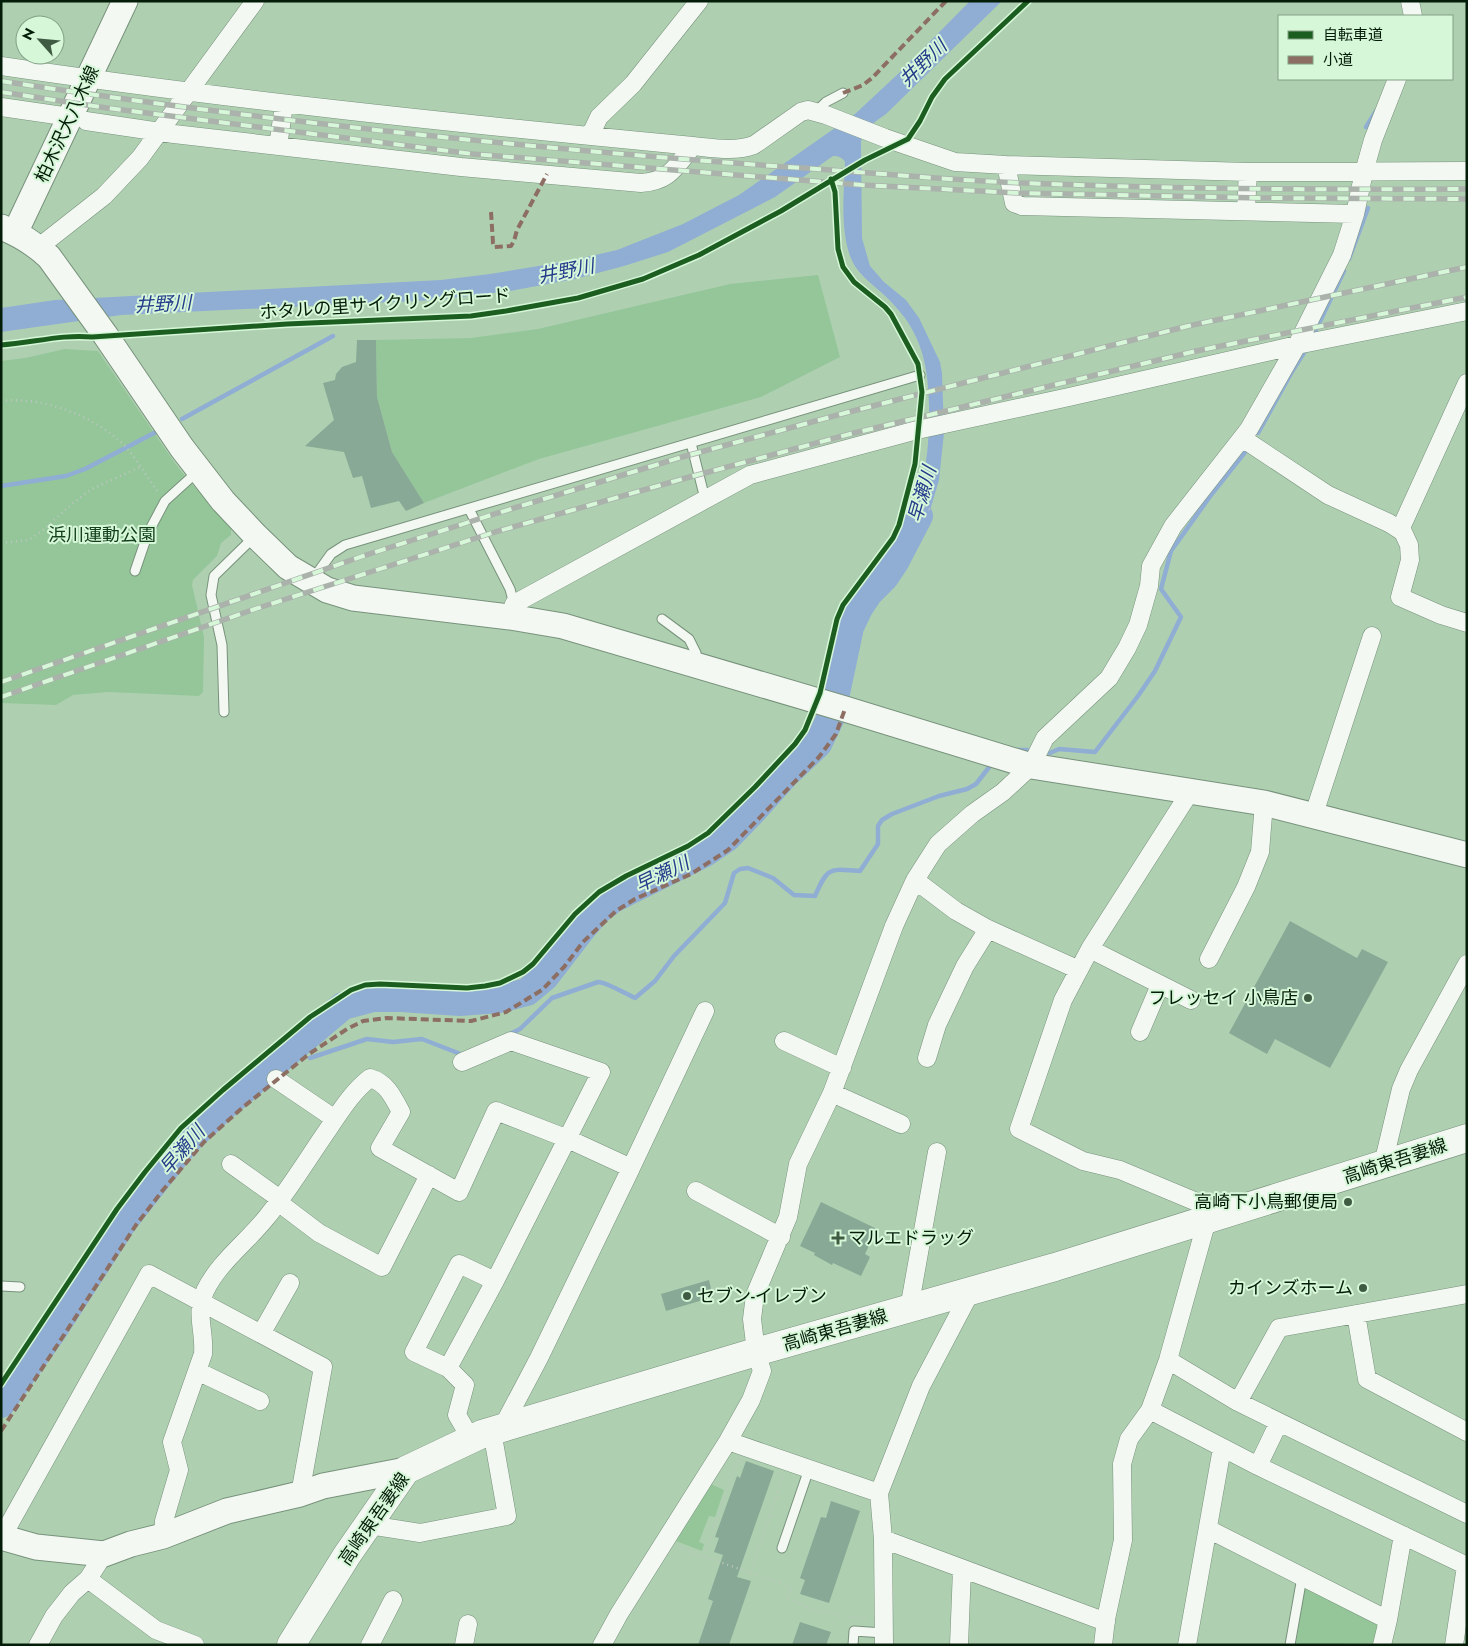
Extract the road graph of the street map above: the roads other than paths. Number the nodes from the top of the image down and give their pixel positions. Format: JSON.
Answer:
{"nodes":[{"id":1,"x":125,"y":1,"type":"edge"},
{"id":2,"x":254,"y":1,"type":"edge"},
{"id":3,"x":699,"y":1,"type":"edge"},
{"id":4,"x":1410,"y":1,"type":"edge"},
{"id":5,"x":1413,"y":15,"type":"edge"},
{"id":6,"x":1,"y":66,"type":"edge"},
{"id":7,"x":88,"y":79,"type":"junction"},
{"id":8,"x":1397,"y":80,"type":"edge"},
{"id":9,"x":190,"y":91,"type":"junction"},
{"id":10,"x":843,"y":93,"type":"dead end"},
{"id":11,"x":284,"y":105,"type":"junction"},
{"id":12,"x":1,"y":107,"type":"edge"},
{"id":13,"x":821,"y":113,"type":"junction"},
{"id":14,"x":78,"y":119,"type":"junction"},
{"id":15,"x":160,"y":132,"type":"junction"},
{"id":16,"x":590,"y":136,"type":"junction"},
{"id":17,"x":278,"y":146,"type":"junction"},
{"id":18,"x":693,"y":146,"type":"junction"},
{"id":19,"x":1006,"y":165,"type":"junction"},
{"id":20,"x":1467,"y":171,"type":"edge"},
{"id":21,"x":1248,"y":172,"type":"junction"},
{"id":22,"x":1364,"y":172,"type":"junction"},
{"id":23,"x":1246,"y":210,"type":"junction"},
{"id":24,"x":1355,"y":214,"type":"junction"},
{"id":25,"x":8,"y":230,"type":"edge"},
{"id":26,"x":39,"y":247,"type":"junction"},
{"id":27,"x":1467,"y":312,"type":"edge"},
{"id":28,"x":1297,"y":345,"type":"junction"},
{"id":29,"x":920,"y":375,"type":"dead end"},
{"id":30,"x":1467,"y":382,"type":"edge"},
{"id":31,"x":1242,"y":438,"type":"junction"},
{"id":32,"x":691,"y":443,"type":"junction"},
{"id":33,"x":199,"y":471,"type":"junction"},
{"id":34,"x":705,"y":500,"type":"junction"},
{"id":35,"x":469,"y":509,"type":"junction"},
{"id":36,"x":1400,"y":530,"type":"junction"},
{"id":37,"x":256,"y":536,"type":"junction"},
{"id":38,"x":135,"y":571,"type":"dead end"},
{"id":39,"x":311,"y":582,"type":"junction"},
{"id":40,"x":512,"y":611,"type":"junction"},
{"id":41,"x":662,"y":619,"type":"dead end"},
{"id":42,"x":1467,"y":623,"type":"edge"},
{"id":43,"x":1372,"y":636,"type":"dead end"},
{"id":44,"x":693,"y":665,"type":"junction"},
{"id":45,"x":224,"y":712,"type":"dead end"},
{"id":46,"x":1031,"y":766,"type":"junction"},
{"id":47,"x":1190,"y":792,"type":"junction"},
{"id":48,"x":1264,"y":803,"type":"junction"},
{"id":49,"x":1313,"y":817,"type":"junction"},
{"id":50,"x":1467,"y":856,"type":"edge"},
{"id":51,"x":915,"y":880,"type":"junction"},
{"id":52,"x":988,"y":929,"type":"junction"},
{"id":53,"x":1090,"y":949,"type":"junction"},
{"id":54,"x":1209,"y":959,"type":"dead end"},
{"id":55,"x":1467,"y":964,"type":"edge"},
{"id":56,"x":1079,"y":970,"type":"junction"},
{"id":57,"x":1160,"y":985,"type":"junction"},
{"id":58,"x":1191,"y":1000,"type":"dead end"},
{"id":59,"x":705,"y":1011,"type":"dead end"},
{"id":60,"x":1140,"y":1032,"type":"dead end"},
{"id":61,"x":784,"y":1041,"type":"dead end"},
{"id":62,"x":927,"y":1058,"type":"dead end"},
{"id":63,"x":462,"y":1062,"type":"dead end"},
{"id":64,"x":842,"y":1068,"type":"junction"},
{"id":65,"x":276,"y":1079,"type":"dead end"},
{"id":66,"x":832,"y":1094,"type":"junction"},
{"id":67,"x":336,"y":1119,"type":"junction"},
{"id":68,"x":901,"y":1124,"type":"dead end"},
{"id":69,"x":568,"y":1139,"type":"junction"},
{"id":70,"x":1465,"y":1143,"type":"edge"},
{"id":71,"x":937,"y":1152,"type":"dead end"},
{"id":72,"x":231,"y":1164,"type":"dead end"},
{"id":73,"x":1383,"y":1164,"type":"junction"},
{"id":74,"x":631,"y":1168,"type":"junction"},
{"id":75,"x":429,"y":1175,"type":"junction"},
{"id":76,"x":696,"y":1191,"type":"dead end"},
{"id":77,"x":279,"y":1201,"type":"junction"},
{"id":78,"x":1207,"y":1220,"type":"junction"},
{"id":79,"x":781,"y":1237,"type":"junction"},
{"id":80,"x":495,"y":1281,"type":"junction"},
{"id":81,"x":290,"y":1283,"type":"dead end"},
{"id":82,"x":1,"y":1286,"type":"edge"},
{"id":83,"x":20,"y":1287,"type":"dead end"},
{"id":84,"x":971,"y":1292,"type":"junction"},
{"id":85,"x":1467,"y":1294,"type":"edge"},
{"id":86,"x":202,"y":1302,"type":"junction"},
{"id":87,"x":909,"y":1309,"type":"junction"},
{"id":88,"x":1356,"y":1314,"type":"junction"},
{"id":89,"x":261,"y":1334,"type":"junction"},
{"id":90,"x":756,"y":1352,"type":"junction"},
{"id":91,"x":1168,"y":1360,"type":"junction"},
{"id":92,"x":448,"y":1368,"type":"junction"},
{"id":93,"x":197,"y":1370,"type":"junction"},
{"id":94,"x":260,"y":1400,"type":"dead end"},
{"id":95,"x":1238,"y":1402,"type":"junction"},
{"id":96,"x":1150,"y":1410,"type":"junction"},
{"id":97,"x":1279,"y":1422,"type":"junction"},
{"id":98,"x":1467,"y":1432,"type":"edge"},
{"id":99,"x":488,"y":1433,"type":"junction"},
{"id":100,"x":728,"y":1442,"type":"junction"},
{"id":101,"x":1222,"y":1448,"type":"junction"},
{"id":102,"x":1258,"y":1466,"type":"junction"},
{"id":103,"x":809,"y":1469,"type":"junction"},
{"id":104,"x":406,"y":1470,"type":"junction"},
{"id":105,"x":880,"y":1493,"type":"junction"},
{"id":106,"x":300,"y":1494,"type":"junction"},
{"id":107,"x":1467,"y":1514,"type":"edge"},
{"id":108,"x":369,"y":1525,"type":"junction"},
{"id":109,"x":1208,"y":1529,"type":"junction"},
{"id":110,"x":1403,"y":1535,"type":"junction"},
{"id":111,"x":163,"y":1536,"type":"junction"},
{"id":112,"x":1,"y":1537,"type":"edge"},
{"id":113,"x":883,"y":1539,"type":"junction"},
{"id":114,"x":782,"y":1548,"type":"dead end"},
{"id":115,"x":104,"y":1554,"type":"junction"},
{"id":116,"x":1466,"y":1566,"type":"edge"},
{"id":117,"x":962,"y":1569,"type":"junction"},
{"id":118,"x":1302,"y":1577,"type":"junction"},
{"id":119,"x":88,"y":1578,"type":"junction"},
{"id":120,"x":393,"y":1600,"type":"dead end"},
{"id":121,"x":1388,"y":1620,"type":"junction"},
{"id":122,"x":1106,"y":1622,"type":"junction"},
{"id":123,"x":468,"y":1624,"type":"dead end"},
{"id":124,"x":884,"y":1632,"type":"edge"},
{"id":125,"x":44,"y":1643,"type":"edge"},
{"id":126,"x":959,"y":1643,"type":"edge"},
{"id":127,"x":194,"y":1645,"type":"edge"},
{"id":128,"x":291,"y":1645,"type":"edge"},
{"id":129,"x":370,"y":1645,"type":"edge"},
{"id":130,"x":464,"y":1645,"type":"edge"},
{"id":131,"x":602,"y":1645,"type":"edge"},
{"id":132,"x":853,"y":1645,"type":"edge"},
{"id":133,"x":1103,"y":1645,"type":"edge"},
{"id":134,"x":1187,"y":1645,"type":"edge"},
{"id":135,"x":1290,"y":1645,"type":"edge"},
{"id":136,"x":1382,"y":1645,"type":"edge"},
{"id":137,"x":1454,"y":1645,"type":"edge"}],
"edges":[{"from":1,"to":7,"type":"street","name":"柏木沢大八木線"},
{"from":2,"to":9,"type":"street"},
{"from":3,"to":16,"type":"street"},
{"from":4,"to":5,"type":"street"},
{"from":6,"to":7,"type":"street"},
{"from":7,"to":9,"type":"street"},
{"from":7,"to":14,"type":"street","name":"柏木沢大八木線"},
{"from":8,"to":22,"type":"street"},
{"from":9,"to":11,"type":"street"},
{"from":9,"to":15,"type":"street"},
{"from":10,"to":13,"type":"lane"},
{"from":11,"to":16,"type":"street"},
{"from":11,"to":17,"type":"street"},
{"from":12,"to":14,"type":"street"},
{"from":13,"to":18,"type":"street"},
{"from":13,"to":19,"type":"street"},
{"from":14,"to":15,"type":"street"},
{"from":14,"to":25,"type":"street","name":"柏木沢大八木線"},
{"from":15,"to":17,"type":"street"},
{"from":15,"to":26,"type":"street"},
{"from":16,"to":18,"type":"street"},
{"from":17,"to":18,"type":"street"},
{"from":19,"to":21,"type":"street"},
{"from":19,"to":23,"type":"street"},
{"from":20,"to":22,"type":"street"},
{"from":21,"to":22,"type":"street"},
{"from":21,"to":23,"type":"street"},
{"from":22,"to":24,"type":"street"},
{"from":23,"to":24,"type":"street"},
{"from":24,"to":28,"type":"street"},
{"from":25,"to":26,"type":"street"},
{"from":26,"to":33,"type":"street"},
{"from":27,"to":28,"type":"street"},
{"from":28,"to":31,"type":"street"},
{"from":28,"to":34,"type":"street"},
{"from":29,"to":32,"type":"lane"},
{"from":30,"to":36,"type":"street"},
{"from":31,"to":36,"type":"street"},
{"from":31,"to":46,"type":"street"},
{"from":32,"to":34,"type":"lane"},
{"from":32,"to":35,"type":"lane"},
{"from":33,"to":37,"type":"street"},
{"from":33,"to":38,"type":"lane"},
{"from":34,"to":40,"type":"street"},
{"from":35,"to":39,"type":"lane"},
{"from":35,"to":40,"type":"lane"},
{"from":36,"to":42,"type":"street"},
{"from":37,"to":39,"type":"street"},
{"from":37,"to":45,"type":"lane"},
{"from":39,"to":40,"type":"street"},
{"from":40,"to":44,"type":"street"},
{"from":41,"to":44,"type":"lane"},
{"from":43,"to":49,"type":"street"},
{"from":44,"to":46,"type":"street"},
{"from":46,"to":47,"type":"street"},
{"from":46,"to":51,"type":"street"},
{"from":47,"to":48,"type":"street"},
{"from":47,"to":53,"type":"street"},
{"from":48,"to":49,"type":"street"},
{"from":48,"to":54,"type":"street"},
{"from":49,"to":50,"type":"street"},
{"from":51,"to":52,"type":"street"},
{"from":51,"to":64,"type":"street"},
{"from":52,"to":56,"type":"street"},
{"from":52,"to":62,"type":"street"},
{"from":53,"to":56,"type":"street"},
{"from":53,"to":57,"type":"street"},
{"from":55,"to":73,"type":"street"},
{"from":56,"to":78,"type":"street"},
{"from":57,"to":58,"type":"street"},
{"from":57,"to":60,"type":"street"},
{"from":59,"to":74,"type":"street"},
{"from":61,"to":64,"type":"street"},
{"from":63,"to":69,"type":"street"},
{"from":64,"to":66,"type":"street"},
{"from":65,"to":67,"type":"street"},
{"from":66,"to":68,"type":"street"},
{"from":66,"to":79,"type":"street"},
{"from":67,"to":75,"type":"street"},
{"from":67,"to":77,"type":"street"},
{"from":69,"to":74,"type":"street"},
{"from":69,"to":75,"type":"street"},
{"from":69,"to":80,"type":"street"},
{"from":70,"to":73,"type":"main road","name":"高崎東吾妻線"},
{"from":71,"to":87,"type":"street"},
{"from":72,"to":77,"type":"street"},
{"from":73,"to":78,"type":"main road","name":"高崎東吾妻線"},
{"from":74,"to":99,"type":"street"},
{"from":75,"to":77,"type":"street"},
{"from":76,"to":79,"type":"street"},
{"from":77,"to":86,"type":"street"},
{"from":78,"to":84,"type":"main road","name":"高崎東吾妻線"},
{"from":78,"to":91,"type":"street"},
{"from":79,"to":90,"type":"street"},
{"from":80,"to":92,"type":"street"},
{"from":80,"to":92,"type":"street"},
{"from":81,"to":89,"type":"street"},
{"from":82,"to":83,"type":"lane"},
{"from":84,"to":87,"type":"main road","name":"高崎東吾妻線"},
{"from":84,"to":105,"type":"street"},
{"from":85,"to":88,"type":"street"},
{"from":86,"to":89,"type":"street"},
{"from":86,"to":93,"type":"street"},
{"from":86,"to":112,"type":"street"},
{"from":87,"to":90,"type":"main road","name":"高崎東吾妻線"},
{"from":88,"to":95,"type":"street"},
{"from":88,"to":98,"type":"street"},
{"from":89,"to":106,"type":"street"},
{"from":90,"to":99,"type":"main road","name":"高崎東吾妻線"},
{"from":90,"to":100,"type":"street"},
{"from":91,"to":95,"type":"street"},
{"from":91,"to":96,"type":"street"},
{"from":92,"to":99,"type":"street"},
{"from":93,"to":94,"type":"street"},
{"from":93,"to":111,"type":"street"},
{"from":95,"to":97,"type":"street"},
{"from":96,"to":101,"type":"street"},
{"from":96,"to":122,"type":"street"},
{"from":97,"to":102,"type":"street"},
{"from":97,"to":107,"type":"street"},
{"from":99,"to":104,"type":"main road","name":"高崎東吾妻線"},
{"from":99,"to":108,"type":"street"},
{"from":100,"to":103,"type":"street"},
{"from":100,"to":131,"type":"street"},
{"from":101,"to":102,"type":"street"},
{"from":101,"to":109,"type":"street"},
{"from":102,"to":110,"type":"street"},
{"from":103,"to":105,"type":"street"},
{"from":103,"to":114,"type":"lane"},
{"from":104,"to":106,"type":"street"},
{"from":104,"to":108,"type":"main road","name":"高崎東吾妻線"},
{"from":105,"to":113,"type":"street"},
{"from":106,"to":111,"type":"street"},
{"from":108,"to":128,"type":"main road","name":"高崎東吾妻線"},
{"from":109,"to":118,"type":"street"},
{"from":109,"to":134,"type":"street"},
{"from":110,"to":116,"type":"street"},
{"from":110,"to":121,"type":"street"},
{"from":111,"to":115,"type":"street"},
{"from":112,"to":115,"type":"street"},
{"from":113,"to":117,"type":"street"},
{"from":113,"to":124,"type":"street"},
{"from":115,"to":119,"type":"street"},
{"from":116,"to":137,"type":"street"},
{"from":117,"to":122,"type":"street"},
{"from":117,"to":126,"type":"street"},
{"from":118,"to":121,"type":"street"},
{"from":118,"to":135,"type":"lane"},
{"from":119,"to":125,"type":"street"},
{"from":119,"to":127,"type":"street"},
{"from":120,"to":129,"type":"street"},
{"from":121,"to":136,"type":"street"},
{"from":122,"to":133,"type":"street"},
{"from":123,"to":130,"type":"street"},
{"from":124,"to":132,"type":"lane"}]}
